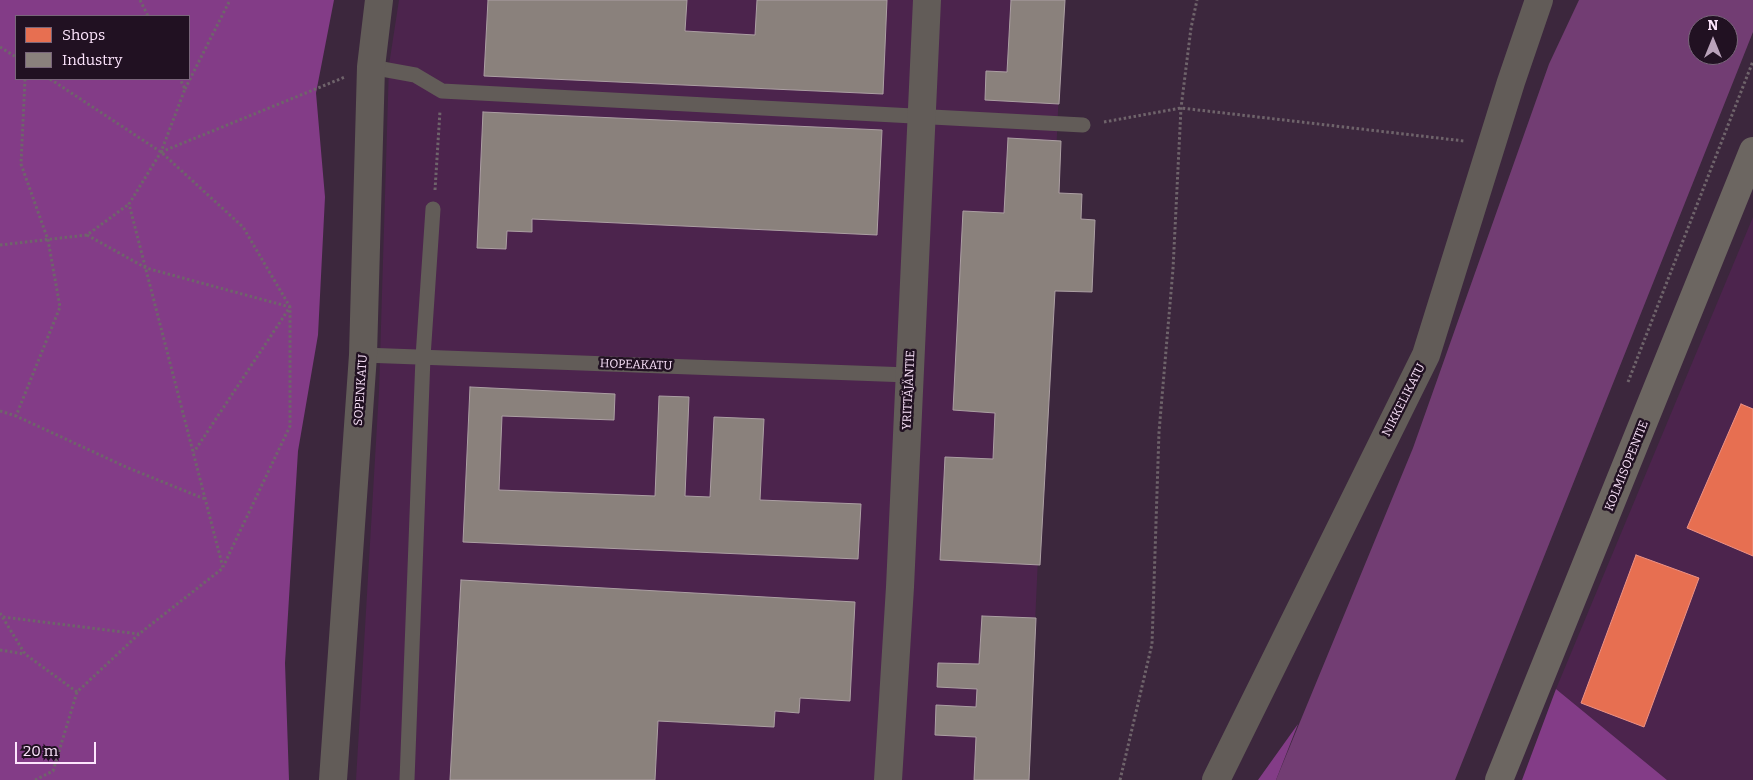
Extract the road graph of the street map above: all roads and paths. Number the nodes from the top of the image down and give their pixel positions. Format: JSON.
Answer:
{"nodes":[{"id":1,"x":140,"y":0,"type":"edge"},
{"id":2,"x":230,"y":0,"type":"edge"},
{"id":3,"x":379,"y":0,"type":"edge"},
{"id":4,"x":927,"y":0,"type":"edge"},
{"id":5,"x":1197,"y":0,"type":"edge"},
{"id":6,"x":1539,"y":0,"type":"edge"},
{"id":7,"x":148,"y":15,"type":"edge"},
{"id":8,"x":0,"y":46,"type":"edge"},
{"id":9,"x":15,"y":56,"type":"edge"},
{"id":10,"x":371,"y":67,"type":"junction"},
{"id":11,"x":190,"y":78,"type":"edge"},
{"id":12,"x":26,"y":80,"type":"edge"},
{"id":13,"x":52,"y":80,"type":"edge"},
{"id":14,"x":181,"y":80,"type":"edge"},
{"id":15,"x":189,"y":80,"type":"edge"},
{"id":16,"x":185,"y":88,"type":"junction"},
{"id":17,"x":442,"y":91,"type":"junction"},
{"id":18,"x":1181,"y":108,"type":"junction"},
{"id":19,"x":921,"y":116,"type":"junction"},
{"id":20,"x":1083,"y":125,"type":"joint"},
{"id":21,"x":1470,"y":142,"type":"dead end"},
{"id":22,"x":1753,"y":151,"type":"edge"},
{"id":23,"x":161,"y":152,"type":"junction"},
{"id":24,"x":129,"y":204,"type":"junction"},
{"id":25,"x":433,"y":209,"type":"joint"},
{"id":26,"x":87,"y":235,"type":"junction"},
{"id":27,"x":48,"y":240,"type":"junction"},
{"id":28,"x":0,"y":245,"type":"edge"},
{"id":29,"x":146,"y":268,"type":"junction"},
{"id":30,"x":290,"y":307,"type":"junction"},
{"id":31,"x":363,"y":354,"type":"junction"},
{"id":32,"x":423,"y":357,"type":"junction"},
{"id":33,"x":909,"y":375,"type":"junction"},
{"id":34,"x":0,"y":411,"type":"edge"},
{"id":35,"x":16,"y":416,"type":"junction"},
{"id":36,"x":193,"y":453,"type":"junction"},
{"id":37,"x":205,"y":499,"type":"junction"},
{"id":38,"x":223,"y":568,"type":"junction"},
{"id":39,"x":0,"y":612,"type":"edge"},
{"id":40,"x":3,"y":617,"type":"junction"},
{"id":41,"x":139,"y":634,"type":"junction"},
{"id":42,"x":0,"y":650,"type":"edge"},
{"id":43,"x":25,"y":654,"type":"junction"},
{"id":44,"x":77,"y":692,"type":"junction"},
{"id":45,"x":35,"y":780,"type":"edge"},
{"id":46,"x":333,"y":780,"type":"edge"},
{"id":47,"x":407,"y":780,"type":"edge"},
{"id":48,"x":888,"y":780,"type":"edge"},
{"id":49,"x":1120,"y":780,"type":"edge"},
{"id":50,"x":1216,"y":780,"type":"edge"},
{"id":51,"x":1500,"y":780,"type":"edge"}],
"edges":[{"from":1,"to":7,"type":"path"},
{"from":2,"to":11,"type":"path"},
{"from":3,"to":10,"type":"street","name":"SOPENKATU"},
{"from":4,"to":19,"type":"street","name":"YRITTÄJÄNTIE"},
{"from":5,"to":18,"type":"path"},
{"from":6,"to":50,"type":"street","name":"NIKKELIKATU"},
{"from":8,"to":9,"type":"path"},
{"from":10,"to":17,"type":"lane"},
{"from":10,"to":23,"type":"path"},
{"from":10,"to":31,"type":"street","name":"SOPENKATU"},
{"from":12,"to":27,"type":"path"},
{"from":13,"to":23,"type":"path"},
{"from":14,"to":16,"type":"path"},
{"from":15,"to":16,"type":"path"},
{"from":16,"to":23,"type":"path"},
{"from":17,"to":19,"type":"lane"},
{"from":17,"to":25,"type":"path"},
{"from":18,"to":20,"type":"path"},
{"from":18,"to":21,"type":"path"},
{"from":18,"to":49,"type":"path"},
{"from":19,"to":20,"type":"lane"},
{"from":19,"to":33,"type":"street","name":"YRITTÄJÄNTIE"},
{"from":22,"to":51,"type":"main road","name":"KOLMISOPENTIE"},
{"from":23,"to":24,"type":"path"},
{"from":23,"to":30,"type":"path"},
{"from":24,"to":26,"type":"path"},
{"from":24,"to":29,"type":"path"},
{"from":25,"to":32,"type":"lane"},
{"from":26,"to":27,"type":"path"},
{"from":26,"to":29,"type":"path"},
{"from":27,"to":28,"type":"path"},
{"from":27,"to":35,"type":"path"},
{"from":29,"to":30,"type":"path"},
{"from":29,"to":36,"type":"path"},
{"from":30,"to":36,"type":"path"},
{"from":30,"to":38,"type":"path"},
{"from":31,"to":32,"type":"lane","name":"HOPEAKATU"},
{"from":31,"to":46,"type":"street","name":"SOPENKATU"},
{"from":32,"to":33,"type":"lane","name":"HOPEAKATU"},
{"from":32,"to":47,"type":"lane"},
{"from":33,"to":48,"type":"street","name":"YRITTÄJÄNTIE"},
{"from":34,"to":35,"type":"path"},
{"from":35,"to":37,"type":"path"},
{"from":36,"to":37,"type":"path"},
{"from":37,"to":38,"type":"path"},
{"from":38,"to":41,"type":"path"},
{"from":39,"to":40,"type":"path"},
{"from":40,"to":41,"type":"path"},
{"from":40,"to":43,"type":"path"},
{"from":41,"to":44,"type":"path"},
{"from":42,"to":43,"type":"path"},
{"from":43,"to":44,"type":"path"},
{"from":44,"to":45,"type":"path"}]}
